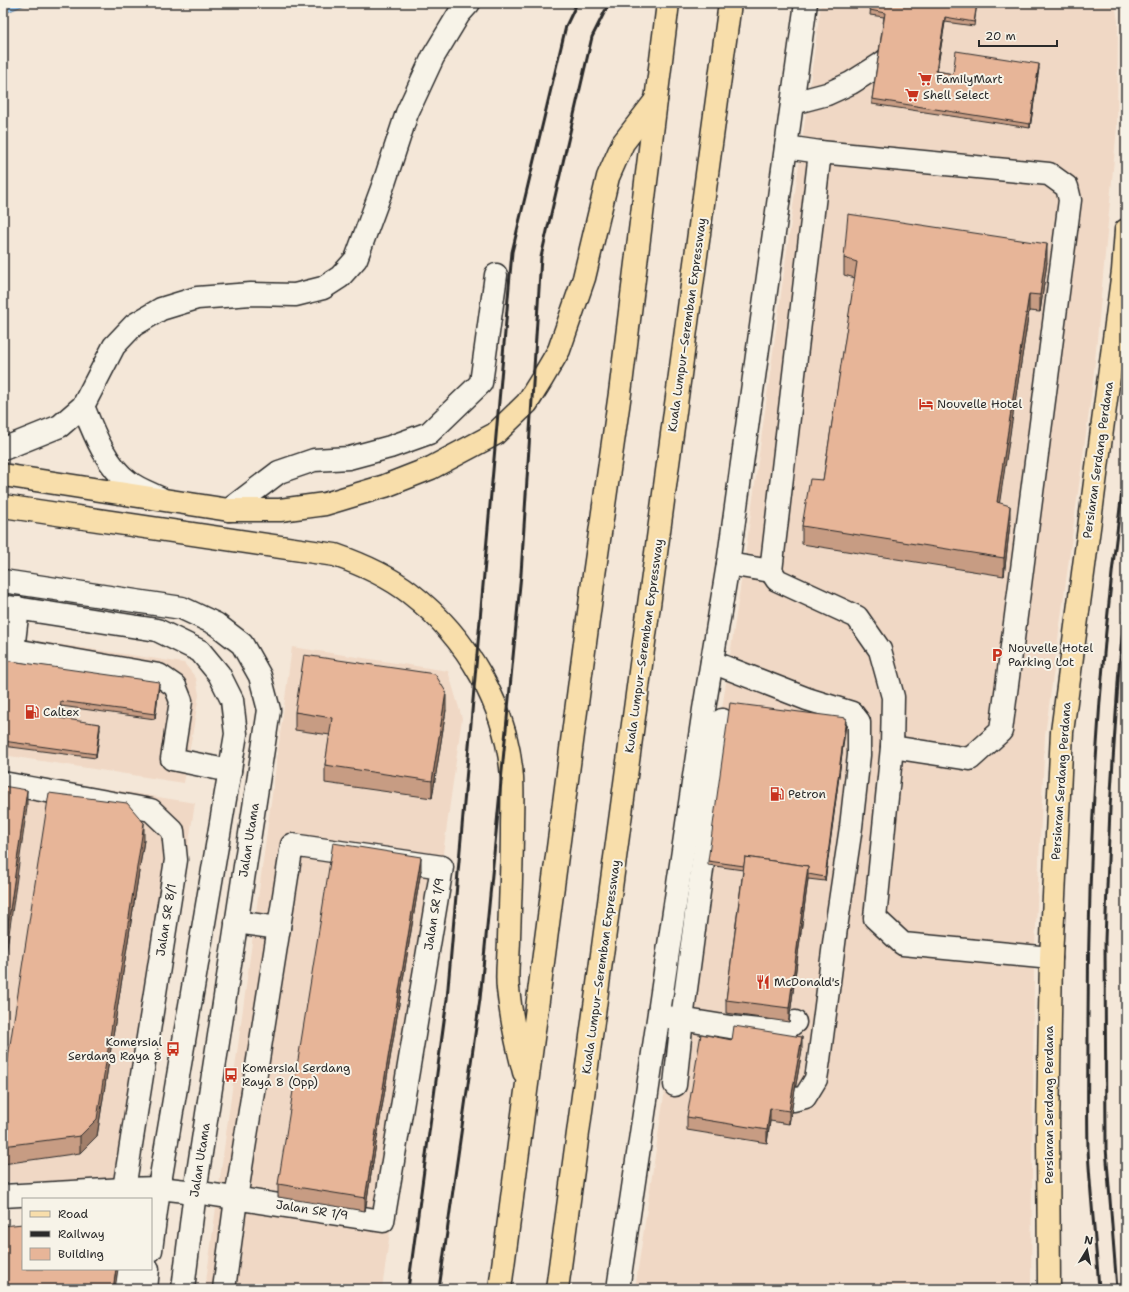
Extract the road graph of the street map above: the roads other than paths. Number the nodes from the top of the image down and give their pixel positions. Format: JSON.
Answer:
{"nodes":[{"id":1,"x":469,"y":3,"type":"edge"},
{"id":2,"x":668,"y":3,"type":"edge"},
{"id":3,"x":730,"y":3,"type":"edge"},
{"id":4,"x":806,"y":3,"type":"edge"},
{"id":5,"x":935,"y":3,"type":"edge"},
{"id":6,"x":656,"y":100,"type":"junction"},
{"id":7,"x":793,"y":103,"type":"junction"},
{"id":8,"x":786,"y":147,"type":"junction"},
{"id":9,"x":820,"y":152,"type":"junction"},
{"id":10,"x":1126,"y":230,"type":"edge"},
{"id":11,"x":496,"y":275,"type":"dead end"},
{"id":12,"x":83,"y":406,"type":"junction"},
{"id":13,"x":3,"y":449,"type":"edge"},
{"id":14,"x":3,"y":475,"type":"edge"},
{"id":15,"x":164,"y":500,"type":"junction"},
{"id":16,"x":3,"y":506,"type":"edge"},
{"id":17,"x":229,"y":510,"type":"junction"},
{"id":18,"x":728,"y":564,"type":"junction"},
{"id":19,"x":771,"y":571,"type":"junction"},
{"id":20,"x":3,"y":581,"type":"edge"},
{"id":21,"x":11,"y":607,"type":"edge"},
{"id":22,"x":8,"y":649,"type":"edge"},
{"id":23,"x":712,"y":662,"type":"junction"},
{"id":24,"x":722,"y":720,"type":"dead end"},
{"id":25,"x":892,"y":747,"type":"junction"},
{"id":26,"x":230,"y":771,"type":"junction"},
{"id":27,"x":3,"y":783,"type":"edge"},
{"id":28,"x":236,"y":922,"type":"junction"},
{"id":29,"x":279,"y":928,"type":"junction"},
{"id":30,"x":1051,"y":958,"type":"junction"},
{"id":31,"x":659,"y":1015,"type":"junction"},
{"id":32,"x":682,"y":1019,"type":"junction"},
{"id":33,"x":795,"y":1022,"type":"dead end"},
{"id":34,"x":649,"y":1082,"type":"junction"},
{"id":35,"x":527,"y":1085,"type":"junction"},
{"id":36,"x":793,"y":1100,"type":"edge"},
{"id":37,"x":141,"y":1191,"type":"edge"},
{"id":38,"x":195,"y":1192,"type":"junction"},
{"id":39,"x":3,"y":1196,"type":"edge"},
{"id":40,"x":236,"y":1199,"type":"junction"},
{"id":41,"x":129,"y":1270,"type":"edge"},
{"id":42,"x":148,"y":1270,"type":"edge"},
{"id":43,"x":126,"y":1289,"type":"edge"},
{"id":44,"x":146,"y":1289,"type":"edge"},
{"id":45,"x":183,"y":1289,"type":"edge"},
{"id":46,"x":224,"y":1289,"type":"edge"},
{"id":47,"x":500,"y":1289,"type":"edge"},
{"id":48,"x":557,"y":1289,"type":"edge"},
{"id":49,"x":618,"y":1289,"type":"edge"},
{"id":50,"x":1049,"y":1289,"type":"edge"}],
"edges":[{"from":1,"to":12,"type":"street"},
{"from":2,"to":6,"type":"main road"},
{"from":3,"to":48,"type":"main road","name":"Kuala Lumpur–Seremban Expressway"},
{"from":4,"to":7,"type":"street"},
{"from":5,"to":7,"type":"street"},
{"from":6,"to":17,"type":"main road"},
{"from":6,"to":35,"type":"main road"},
{"from":7,"to":8,"type":"street"},
{"from":8,"to":9,"type":"street"},
{"from":8,"to":18,"type":"street"},
{"from":9,"to":19,"type":"street"},
{"from":9,"to":25,"type":"street"},
{"from":10,"to":30,"type":"main road","name":"Persiaran Serdang Perdana"},
{"from":11,"to":17,"type":"street"},
{"from":12,"to":13,"type":"street"},
{"from":12,"to":15,"type":"street"},
{"from":14,"to":15,"type":"main road"},
{"from":15,"to":17,"type":"main road"},
{"from":16,"to":35,"type":"main road"},
{"from":18,"to":19,"type":"street"},
{"from":18,"to":23,"type":"street"},
{"from":19,"to":25,"type":"street"},
{"from":20,"to":28,"type":"street","name":"Jalan Utama"},
{"from":21,"to":22,"type":"street"},
{"from":21,"to":26,"type":"street"},
{"from":22,"to":26,"type":"street"},
{"from":23,"to":31,"type":"street"},
{"from":23,"to":36,"type":"street"},
{"from":24,"to":32,"type":"street"},
{"from":25,"to":30,"type":"street"},
{"from":26,"to":37,"type":"street"},
{"from":27,"to":37,"type":"street","name":"Jalan SR 8/1"},
{"from":28,"to":29,"type":"street"},
{"from":28,"to":38,"type":"street","name":"Jalan Utama"},
{"from":29,"to":40,"type":"street","name":"Jalan SR 1/9"},
{"from":29,"to":40,"type":"street","name":"Jalan SR 1/9"},
{"from":30,"to":50,"type":"main road","name":"Persiaran Serdang Perdana"},
{"from":31,"to":32,"type":"street"},
{"from":31,"to":34,"type":"street"},
{"from":32,"to":33,"type":"street"},
{"from":32,"to":34,"type":"street"},
{"from":34,"to":49,"type":"street"},
{"from":35,"to":47,"type":"main road"},
{"from":37,"to":38,"type":"street","name":"Jalan SR 1/9"},
{"from":37,"to":39,"type":"street","name":"Jalan SR 1/9"},
{"from":38,"to":40,"type":"street","name":"Jalan SR 1/9"},
{"from":38,"to":45,"type":"street","name":"Jalan Utama"},
{"from":40,"to":46,"type":"street","name":"Jalan SR 1/9"},
{"from":41,"to":43,"type":"street"},
{"from":42,"to":44,"type":"street"}]}
